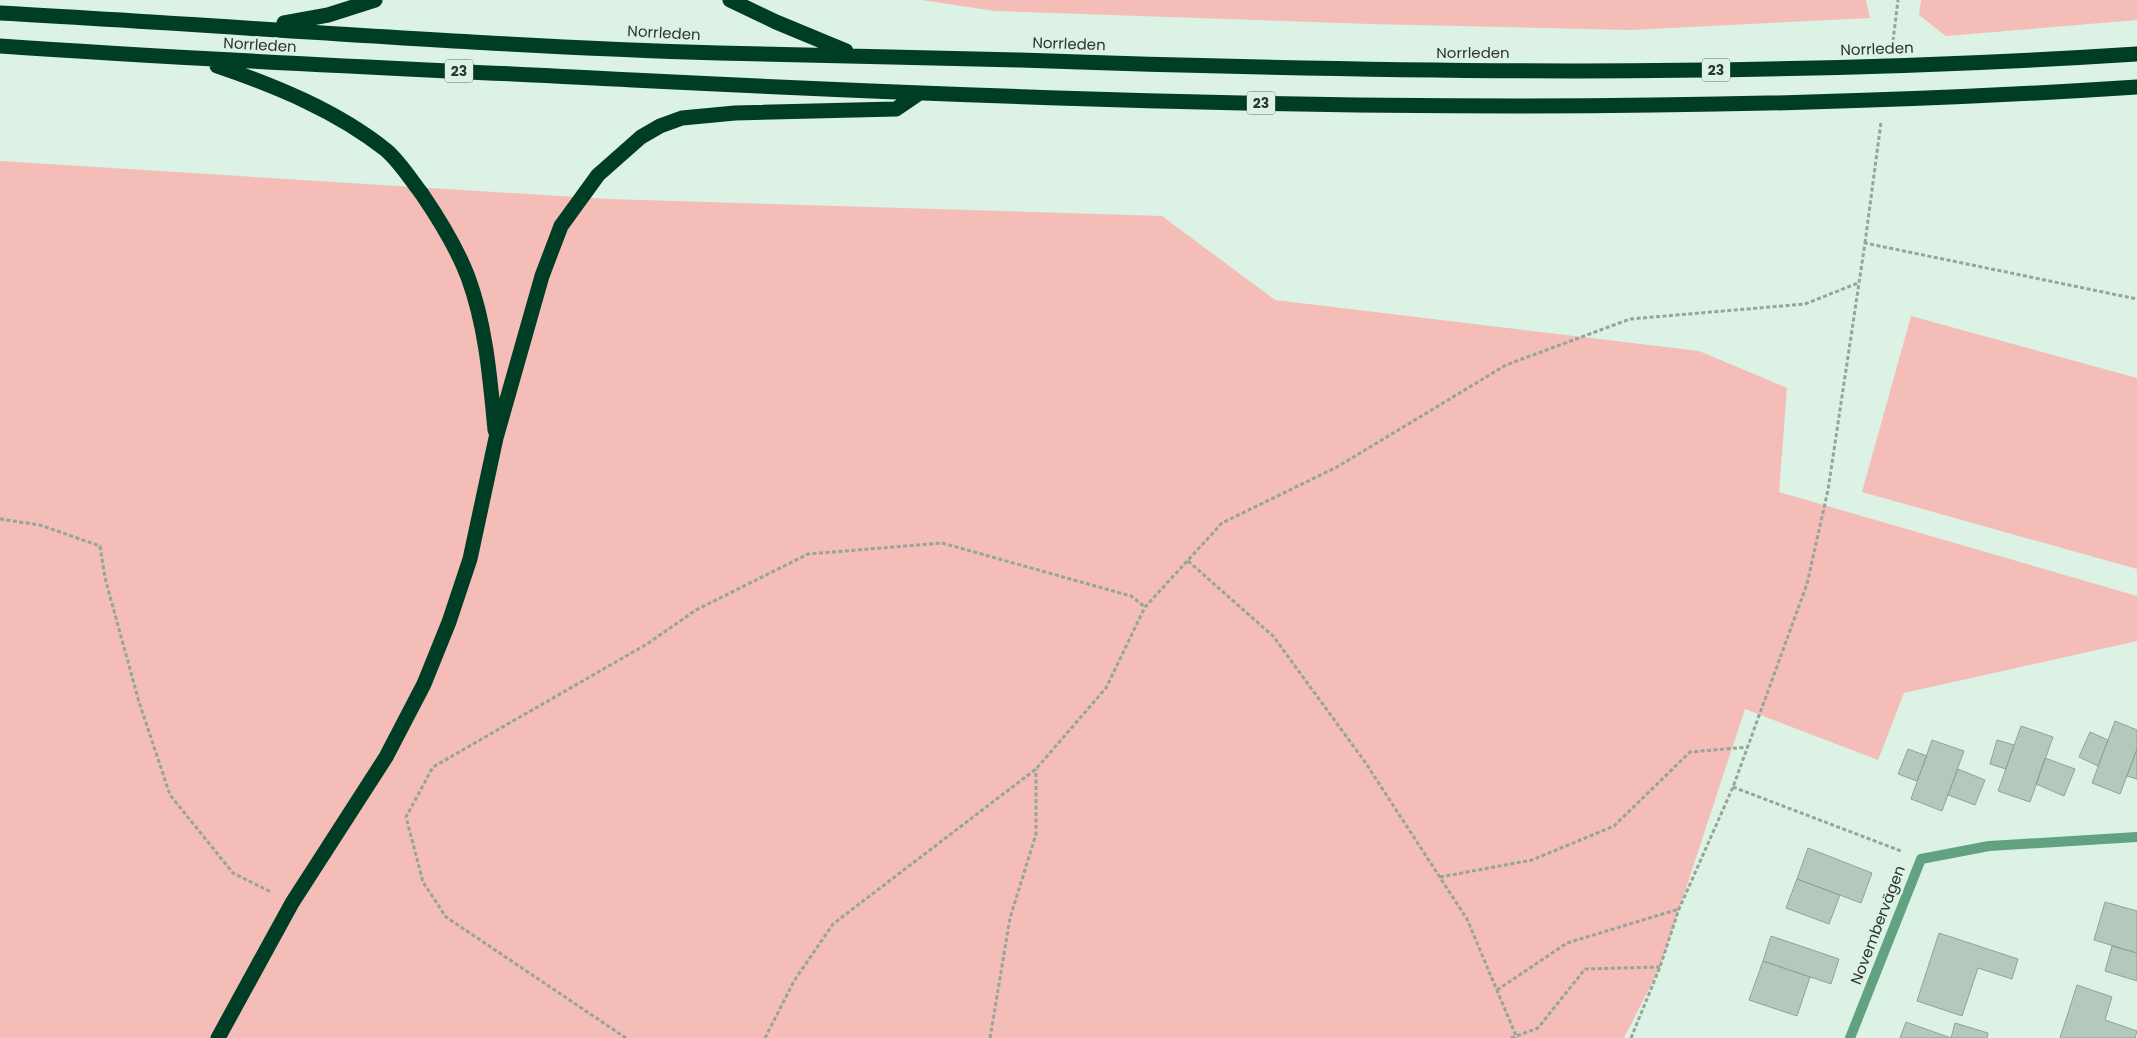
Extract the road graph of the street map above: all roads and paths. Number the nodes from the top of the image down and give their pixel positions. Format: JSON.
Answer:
{"nodes":[{"id":1,"x":375,"y":0,"type":"edge"},
{"id":2,"x":730,"y":0,"type":"edge"},
{"id":3,"x":1898,"y":0,"type":"edge"},
{"id":4,"x":0,"y":12,"type":"edge"},
{"id":5,"x":261,"y":27,"type":"junction"},
{"id":6,"x":0,"y":46,"type":"edge"},
{"id":7,"x":1892,"y":47,"type":"dead end"},
{"id":8,"x":854,"y":54,"type":"junction"},
{"id":9,"x":2137,"y":54,"type":"edge"},
{"id":10,"x":199,"y":60,"type":"junction"},
{"id":11,"x":2137,"y":87,"type":"edge"},
{"id":12,"x":918,"y":94,"type":"junction"},
{"id":13,"x":1882,"y":117,"type":"dead end"},
{"id":14,"x":1865,"y":243,"type":"junction"},
{"id":15,"x":1858,"y":283,"type":"junction"},
{"id":16,"x":2137,"y":299,"type":"edge"},
{"id":17,"x":496,"y":438,"type":"junction"},
{"id":18,"x":0,"y":520,"type":"edge"},
{"id":19,"x":1188,"y":561,"type":"junction"},
{"id":20,"x":1145,"y":608,"type":"junction"},
{"id":21,"x":1748,"y":747,"type":"junction"},
{"id":22,"x":1036,"y":769,"type":"junction"},
{"id":23,"x":1733,"y":787,"type":"junction"},
{"id":24,"x":2137,"y":837,"type":"edge"},
{"id":25,"x":1921,"y":858,"type":"junction"},
{"id":26,"x":1440,"y":877,"type":"junction"},
{"id":27,"x":292,"y":902,"type":"junction"},
{"id":28,"x":1679,"y":909,"type":"junction"},
{"id":29,"x":1660,"y":967,"type":"junction"},
{"id":30,"x":1497,"y":990,"type":"junction"},
{"id":31,"x":1516,"y":1037,"type":"edge"},
{"id":32,"x":218,"y":1038,"type":"edge"},
{"id":33,"x":626,"y":1038,"type":"edge"},
{"id":34,"x":765,"y":1038,"type":"edge"},
{"id":35,"x":990,"y":1038,"type":"edge"},
{"id":36,"x":1511,"y":1038,"type":"edge"},
{"id":37,"x":1631,"y":1038,"type":"edge"},
{"id":38,"x":1850,"y":1038,"type":"edge"}],
"edges":[{"from":1,"to":5,"type":"highway"},
{"from":2,"to":8,"type":"highway"},
{"from":3,"to":7,"type":"path"},
{"from":4,"to":5,"type":"highway","name":"Norrleden","number":"23"},
{"from":5,"to":8,"type":"highway","name":"Norrleden","number":"23"},
{"from":6,"to":10,"type":"highway","name":"Norrleden","number":"23"},
{"from":8,"to":9,"type":"highway","name":"Norrleden","number":"23"},
{"from":10,"to":12,"type":"highway","name":"Norrleden","number":"23"},
{"from":10,"to":17,"type":"highway"},
{"from":11,"to":12,"type":"highway","name":"Norrleden","number":"23"},
{"from":12,"to":17,"type":"highway"},
{"from":13,"to":14,"type":"path"},
{"from":14,"to":15,"type":"path"},
{"from":14,"to":16,"type":"path"},
{"from":15,"to":19,"type":"path"},
{"from":15,"to":21,"type":"path"},
{"from":17,"to":27,"type":"highway"},
{"from":18,"to":27,"type":"path"},
{"from":19,"to":20,"type":"path"},
{"from":19,"to":26,"type":"path"},
{"from":20,"to":22,"type":"path"},
{"from":20,"to":33,"type":"path"},
{"from":21,"to":23,"type":"path"},
{"from":21,"to":26,"type":"path"},
{"from":22,"to":34,"type":"path"},
{"from":22,"to":35,"type":"path"},
{"from":23,"to":25,"type":"path"},
{"from":23,"to":28,"type":"path"},
{"from":24,"to":25,"type":"street","name":"Novembervägen"},
{"from":25,"to":38,"type":"street","name":"Novembervägen"},
{"from":26,"to":30,"type":"path"},
{"from":27,"to":32,"type":"highway"},
{"from":28,"to":29,"type":"path"},
{"from":28,"to":30,"type":"path"},
{"from":29,"to":31,"type":"path"},
{"from":29,"to":37,"type":"path"},
{"from":30,"to":31,"type":"path"},
{"from":31,"to":36,"type":"path"}]}
